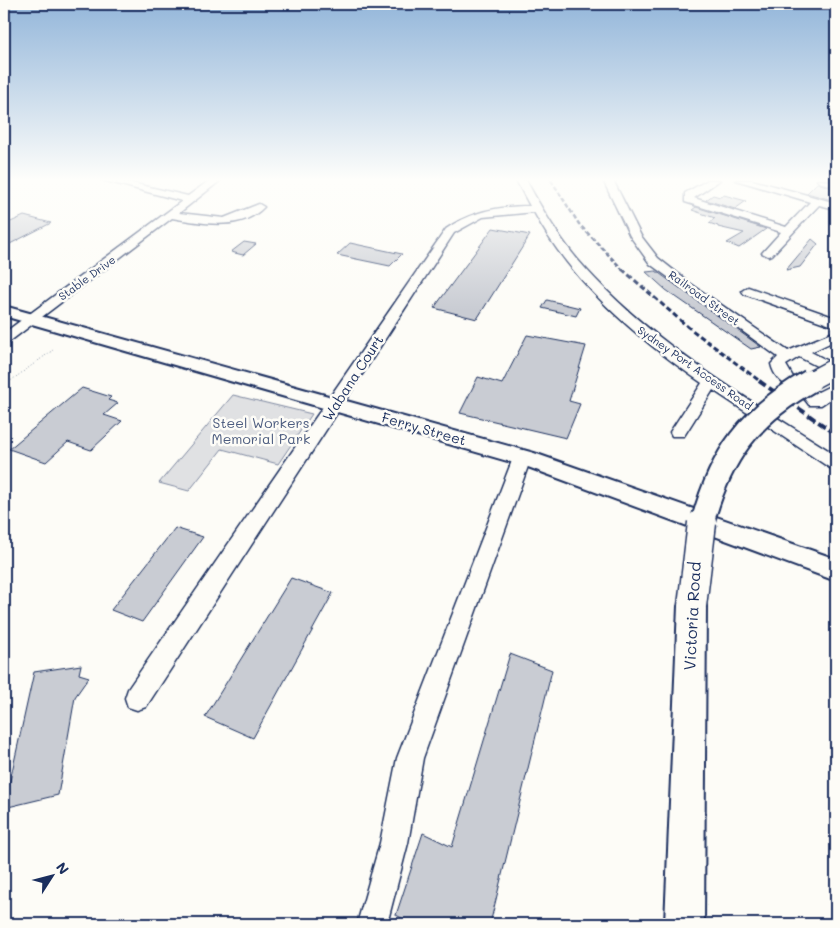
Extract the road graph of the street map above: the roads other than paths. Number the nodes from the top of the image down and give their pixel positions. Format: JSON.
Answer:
{"nodes":[{"id":1,"x":161,"y":223,"type":"edge"},
{"id":2,"x":460,"y":223,"type":"edge"},
{"id":3,"x":545,"y":223,"type":"edge"},
{"id":4,"x":630,"y":223,"type":"edge"},
{"id":5,"x":763,"y":223,"type":"edge"},
{"id":6,"x":795,"y":223,"type":"edge"},
{"id":7,"x":788,"y":231,"type":"junction"},
{"id":8,"x":768,"y":253,"type":"dead end"},
{"id":9,"x":748,"y":291,"type":"dead end"},
{"id":10,"x":4,"y":311,"type":"edge"},
{"id":11,"x":32,"y":319,"type":"junction"},
{"id":12,"x":836,"y":322,"type":"edge"},
{"id":13,"x":836,"y":335,"type":"edge"},
{"id":14,"x":4,"y":339,"type":"edge"},
{"id":15,"x":794,"y":354,"type":"junction"},
{"id":16,"x":836,"y":369,"type":"edge"},
{"id":17,"x":713,"y":382,"type":"junction"},
{"id":18,"x":836,"y":388,"type":"edge"},
{"id":19,"x":335,"y":404,"type":"junction"},
{"id":20,"x":678,"y":432,"type":"dead end"},
{"id":21,"x":522,"y":458,"type":"junction"},
{"id":22,"x":836,"y":463,"type":"edge"},
{"id":23,"x":836,"y":570,"type":"edge"},
{"id":24,"x":137,"y":698,"type":"dead end"},
{"id":25,"x":372,"y":924,"type":"edge"},
{"id":26,"x":684,"y":924,"type":"edge"}],
"edges":[{"from":1,"to":11,"type":"street","name":"Stable Drive"},
{"from":2,"to":19,"type":"street","name":"Wabana Court"},
{"from":3,"to":17,"type":"street","name":"Sydney Port Access Road"},
{"from":4,"to":15,"type":"street","name":"Railroad Street"},
{"from":5,"to":7,"type":"street"},
{"from":6,"to":7,"type":"street"},
{"from":7,"to":8,"type":"street"},
{"from":9,"to":12,"type":"street"},
{"from":10,"to":11,"type":"main road","name":"Ferry Street"},
{"from":11,"to":14,"type":"street","name":"Stable Drive"},
{"from":11,"to":19,"type":"main road","name":"Ferry Street"},
{"from":13,"to":15,"type":"street"},
{"from":15,"to":16,"type":"street","name":"Railroad Street"},
{"from":15,"to":18,"type":"street"},
{"from":16,"to":26,"type":"main road","name":"Victoria Road","bridge":true},
{"from":17,"to":20,"type":"street"},
{"from":17,"to":22,"type":"street","name":"Sydney Port Access Road"},
{"from":19,"to":21,"type":"main road","name":"Ferry Street"},
{"from":19,"to":24,"type":"street","name":"Wabana Court"},
{"from":21,"to":23,"type":"main road","name":"Ferry Street"},
{"from":21,"to":25,"type":"street"}]}
